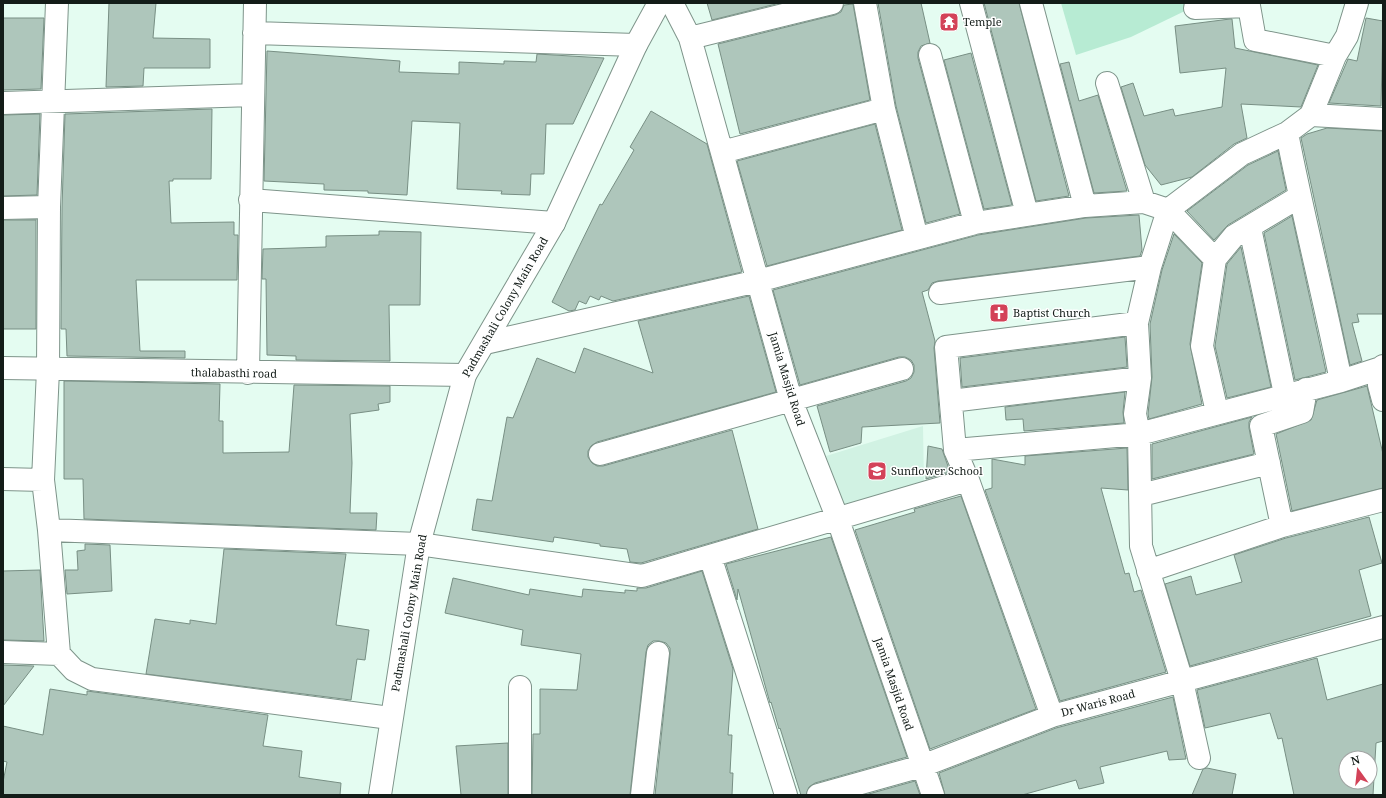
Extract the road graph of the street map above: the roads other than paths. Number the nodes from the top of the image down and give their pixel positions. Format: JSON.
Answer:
{"nodes":[{"id":1,"x":57,"y":3,"type":"edge"},
{"id":2,"x":255,"y":3,"type":"edge"},
{"id":3,"x":659,"y":3,"type":"edge"},
{"id":4,"x":672,"y":3,"type":"edge"},
{"id":5,"x":832,"y":3,"type":"edge"},
{"id":6,"x":865,"y":3,"type":"edge"},
{"id":7,"x":971,"y":3,"type":"edge"},
{"id":8,"x":1031,"y":3,"type":"edge"},
{"id":9,"x":1357,"y":3,"type":"edge"},
{"id":10,"x":1195,"y":8,"type":"dead end"},
{"id":11,"x":254,"y":34,"type":"junction"},
{"id":12,"x":690,"y":38,"type":"junction"},
{"id":13,"x":636,"y":45,"type":"junction"},
{"id":14,"x":930,"y":55,"type":"dead end"},
{"id":15,"x":1336,"y":56,"type":"junction"},
{"id":16,"x":1107,"y":83,"type":"dead end"},
{"id":17,"x":253,"y":95,"type":"junction"},
{"id":18,"x":53,"y":102,"type":"junction"},
{"id":19,"x":3,"y":103,"type":"edge"},
{"id":20,"x":884,"y":110,"type":"junction"},
{"id":21,"x":1311,"y":116,"type":"junction"},
{"id":22,"x":1383,"y":120,"type":"edge"},
{"id":23,"x":1287,"y":133,"type":"junction"},
{"id":24,"x":722,"y":152,"type":"junction"},
{"id":25,"x":1299,"y":197,"type":"junction"},
{"id":26,"x":250,"y":200,"type":"junction"},
{"id":27,"x":1144,"y":202,"type":"junction"},
{"id":28,"x":1085,"y":206,"type":"junction"},
{"id":29,"x":49,"y":207,"type":"junction"},
{"id":30,"x":3,"y":208,"type":"edge"},
{"id":31,"x":1168,"y":210,"type":"junction"},
{"id":32,"x":1026,"y":214,"type":"junction"},
{"id":33,"x":554,"y":223,"type":"junction"},
{"id":34,"x":975,"y":223,"type":"junction"},
{"id":35,"x":1250,"y":228,"type":"junction"},
{"id":36,"x":917,"y":238,"type":"junction"},
{"id":37,"x":1215,"y":259,"type":"junction"},
{"id":38,"x":1150,"y":267,"type":"junction"},
{"id":39,"x":758,"y":281,"type":"junction"},
{"id":40,"x":940,"y":293,"type":"dead end"},
{"id":41,"x":1137,"y":323,"type":"junction"},
{"id":42,"x":485,"y":343,"type":"junction"},
{"id":43,"x":1382,"y":367,"type":"edge"},
{"id":44,"x":3,"y":368,"type":"edge"},
{"id":45,"x":902,"y":369,"type":"dead end"},
{"id":46,"x":48,"y":370,"type":"junction"},
{"id":47,"x":248,"y":373,"type":"junction"},
{"id":48,"x":464,"y":375,"type":"junction"},
{"id":49,"x":1140,"y":378,"type":"junction"},
{"id":50,"x":1341,"y":380,"type":"junction"},
{"id":51,"x":1295,"y":392,"type":"junction"},
{"id":52,"x":791,"y":400,"type":"junction"},
{"id":53,"x":1383,"y":400,"type":"edge"},
{"id":54,"x":950,"y":401,"type":"junction"},
{"id":55,"x":1217,"y":412,"type":"junction"},
{"id":56,"x":1138,"y":434,"type":"junction"},
{"id":57,"x":955,"y":450,"type":"junction"},
{"id":58,"x":600,"y":454,"type":"dead end"},
{"id":59,"x":1269,"y":463,"type":"junction"},
{"id":60,"x":3,"y":478,"type":"edge"},
{"id":61,"x":43,"y":480,"type":"junction"},
{"id":62,"x":968,"y":480,"type":"junction"},
{"id":63,"x":1141,"y":495,"type":"junction"},
{"id":64,"x":1383,"y":500,"type":"edge"},
{"id":65,"x":836,"y":517,"type":"junction"},
{"id":66,"x":1282,"y":526,"type":"junction"},
{"id":67,"x":49,"y":530,"type":"junction"},
{"id":68,"x":420,"y":544,"type":"junction"},
{"id":69,"x":710,"y":556,"type":"junction"},
{"id":70,"x":1148,"y":571,"type":"junction"},
{"id":71,"x":1383,"y":627,"type":"edge"},
{"id":72,"x":3,"y":652,"type":"edge"},
{"id":73,"x":658,"y":653,"type":"dead end"},
{"id":74,"x":58,"y":654,"type":"junction"},
{"id":75,"x":1182,"y":681,"type":"junction"},
{"id":76,"x":520,"y":687,"type":"dead end"},
{"id":77,"x":1052,"y":716,"type":"junction"},
{"id":78,"x":390,"y":718,"type":"junction"},
{"id":79,"x":1199,"y":758,"type":"dead end"},
{"id":80,"x":922,"y":766,"type":"junction"},
{"id":81,"x":380,"y":795,"type":"edge"},
{"id":82,"x":520,"y":795,"type":"edge"},
{"id":83,"x":642,"y":795,"type":"edge"},
{"id":84,"x":786,"y":795,"type":"edge"},
{"id":85,"x":818,"y":795,"type":"edge"},
{"id":86,"x":933,"y":795,"type":"edge"}],
"edges":[{"from":1,"to":18,"type":"street"},
{"from":2,"to":11,"type":"street"},
{"from":3,"to":13,"type":"street","name":"Padmashali Colony Main Road"},
{"from":4,"to":12,"type":"street","name":"Jamia Masjid Road"},
{"from":5,"to":12,"type":"street"},
{"from":6,"to":20,"type":"street"},
{"from":7,"to":32,"type":"street"},
{"from":8,"to":28,"type":"street"},
{"from":9,"to":15,"type":"street"},
{"from":10,"to":15,"type":"street"},
{"from":11,"to":13,"type":"street"},
{"from":11,"to":17,"type":"street"},
{"from":12,"to":24,"type":"street","name":"Jamia Masjid Road"},
{"from":13,"to":33,"type":"street","name":"Padmashali Colony Main Road"},
{"from":14,"to":34,"type":"street"},
{"from":15,"to":21,"type":"street"},
{"from":16,"to":27,"type":"street"},
{"from":17,"to":18,"type":"street"},
{"from":17,"to":26,"type":"street"},
{"from":18,"to":19,"type":"street"},
{"from":18,"to":29,"type":"street"},
{"from":20,"to":24,"type":"street"},
{"from":20,"to":36,"type":"street"},
{"from":21,"to":22,"type":"street"},
{"from":21,"to":23,"type":"street"},
{"from":23,"to":25,"type":"street"},
{"from":23,"to":31,"type":"street"},
{"from":24,"to":39,"type":"street","name":"Jamia Masjid Road"},
{"from":25,"to":35,"type":"street"},
{"from":25,"to":50,"type":"street"},
{"from":26,"to":33,"type":"street"},
{"from":26,"to":47,"type":"street"},
{"from":27,"to":28,"type":"street"},
{"from":27,"to":31,"type":"street"},
{"from":28,"to":32,"type":"street"},
{"from":29,"to":30,"type":"street"},
{"from":29,"to":46,"type":"street"},
{"from":31,"to":37,"type":"street"},
{"from":31,"to":38,"type":"street"},
{"from":32,"to":34,"type":"street"},
{"from":33,"to":42,"type":"street","name":"Padmashali Colony Main Road"},
{"from":34,"to":36,"type":"street"},
{"from":35,"to":37,"type":"street"},
{"from":35,"to":51,"type":"street"},
{"from":36,"to":39,"type":"street"},
{"from":37,"to":55,"type":"street"},
{"from":38,"to":40,"type":"street"},
{"from":38,"to":41,"type":"street"},
{"from":39,"to":42,"type":"street"},
{"from":39,"to":52,"type":"street","name":"Jamia Masjid Road"},
{"from":41,"to":49,"type":"street"},
{"from":41,"to":54,"type":"street"},
{"from":42,"to":48,"type":"street","name":"Padmashali Colony Main Road"},
{"from":43,"to":50,"type":"street"},
{"from":43,"to":53,"type":"street"},
{"from":44,"to":46,"type":"street","name":"thalabasthi road"},
{"from":45,"to":52,"type":"street"},
{"from":46,"to":47,"type":"street","name":"thalabasthi road"},
{"from":46,"to":61,"type":"street"},
{"from":47,"to":48,"type":"street","name":"thalabasthi road"},
{"from":48,"to":68,"type":"street","name":"Padmashali Colony Main Road"},
{"from":49,"to":54,"type":"street"},
{"from":49,"to":56,"type":"street"},
{"from":50,"to":51,"type":"street"},
{"from":51,"to":55,"type":"street"},
{"from":51,"to":59,"type":"street"},
{"from":52,"to":58,"type":"street"},
{"from":52,"to":65,"type":"street","name":"Jamia Masjid Road"},
{"from":54,"to":57,"type":"street"},
{"from":55,"to":56,"type":"street"},
{"from":56,"to":57,"type":"street"},
{"from":56,"to":63,"type":"street"},
{"from":57,"to":62,"type":"street"},
{"from":59,"to":63,"type":"street"},
{"from":59,"to":66,"type":"street"},
{"from":60,"to":61,"type":"street"},
{"from":61,"to":67,"type":"street"},
{"from":62,"to":65,"type":"street"},
{"from":62,"to":77,"type":"street"},
{"from":63,"to":70,"type":"street"},
{"from":64,"to":66,"type":"street"},
{"from":65,"to":69,"type":"street"},
{"from":65,"to":80,"type":"street","name":"Jamia Masjid Road"},
{"from":66,"to":70,"type":"street"},
{"from":67,"to":68,"type":"street"},
{"from":67,"to":74,"type":"street"},
{"from":68,"to":69,"type":"street"},
{"from":68,"to":78,"type":"street","name":"Padmashali Colony Main Road"},
{"from":69,"to":84,"type":"street"},
{"from":70,"to":75,"type":"street"},
{"from":71,"to":75,"type":"street","name":"Dr Waris Road"},
{"from":72,"to":74,"type":"street"},
{"from":73,"to":83,"type":"street"},
{"from":74,"to":78,"type":"street"},
{"from":75,"to":77,"type":"street","name":"Dr Waris Road"},
{"from":75,"to":79,"type":"street"},
{"from":76,"to":82,"type":"street"},
{"from":77,"to":80,"type":"street","name":"Dr Waris Road"},
{"from":78,"to":81,"type":"street","name":"Padmashali Colony Main Road"},
{"from":80,"to":85,"type":"street","name":"Dr Waris Road"},
{"from":80,"to":86,"type":"street","name":"Jamia Masjid Road"}]}
